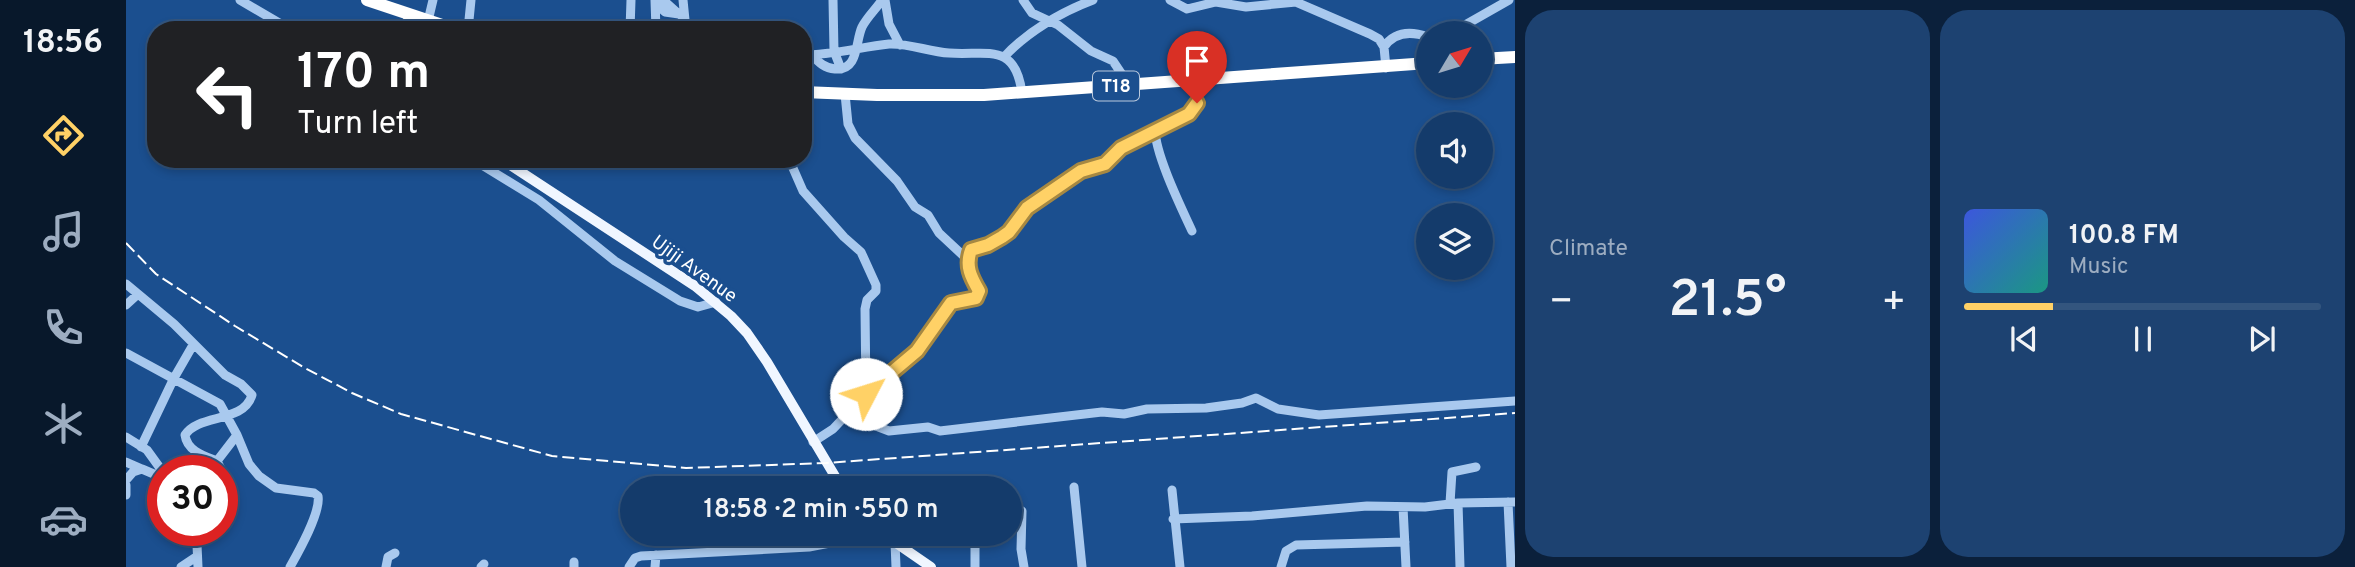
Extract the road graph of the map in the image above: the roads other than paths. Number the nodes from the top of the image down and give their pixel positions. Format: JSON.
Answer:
{"nodes":[{"id":1,"x":240,"y":0,"type":"edge"},
{"id":2,"x":367,"y":0,"type":"edge"},
{"id":3,"x":433,"y":0,"type":"edge"},
{"id":4,"x":471,"y":0,"type":"edge"},
{"id":5,"x":631,"y":0,"type":"edge"},
{"id":6,"x":682,"y":0,"type":"edge"},
{"id":7,"x":833,"y":0,"type":"edge"},
{"id":8,"x":883,"y":0,"type":"edge"},
{"id":9,"x":1023,"y":0,"type":"edge"},
{"id":10,"x":1093,"y":0,"type":"edge"},
{"id":11,"x":1170,"y":0,"type":"edge"},
{"id":12,"x":1509,"y":0,"type":"edge"},
{"id":13,"x":658,"y":1,"type":"edge"},
{"id":14,"x":1295,"y":1,"type":"edge"},
{"id":15,"x":1082,"y":2,"type":"edge"},
{"id":16,"x":409,"y":15,"type":"junction"},
{"id":17,"x":276,"y":21,"type":"edge"},
{"id":18,"x":408,"y":21,"type":"edge"},
{"id":19,"x":428,"y":21,"type":"joint"},
{"id":20,"x":469,"y":21,"type":"edge"},
{"id":21,"x":630,"y":21,"type":"edge"},
{"id":22,"x":657,"y":21,"type":"edge"},
{"id":23,"x":679,"y":21,"type":"edge"},
{"id":24,"x":682,"y":21,"type":"edge"},
{"id":25,"x":1472,"y":21,"type":"edge"},
{"id":26,"x":1050,"y":22,"type":"junction"},
{"id":27,"x":1416,"y":34,"type":"edge"},
{"id":28,"x":900,"y":45,"type":"junction"},
{"id":29,"x":1384,"y":47,"type":"junction"},
{"id":30,"x":857,"y":50,"type":"junction"},
{"id":31,"x":834,"y":51,"type":"junction"},
{"id":32,"x":812,"y":54,"type":"edge"},
{"id":33,"x":1511,"y":56,"type":"edge"},
{"id":34,"x":1004,"y":57,"type":"junction"},
{"id":35,"x":812,"y":58,"type":"edge"},
{"id":36,"x":1493,"y":58,"type":"edge"},
{"id":37,"x":1416,"y":64,"type":"edge"},
{"id":38,"x":1386,"y":68,"type":"junction"},
{"id":39,"x":841,"y":69,"type":"junction"},
{"id":40,"x":1193,"y":80,"type":"junction"},
{"id":41,"x":1125,"y":86,"type":"junction"},
{"id":42,"x":812,"y":92,"type":"edge"},
{"id":43,"x":1022,"y":93,"type":"junction"},
{"id":44,"x":845,"y":94,"type":"junction"},
{"id":45,"x":1155,"y":129,"type":"junction"},
{"id":46,"x":487,"y":168,"type":"edge"},
{"id":47,"x":515,"y":168,"type":"edge"},
{"id":48,"x":793,"y":168,"type":"edge"},
{"id":49,"x":1192,"y":231,"type":"dead end"},
{"id":50,"x":968,"y":261,"type":"junction"},
{"id":51,"x":126,"y":284,"type":"edge"},
{"id":52,"x":137,"y":295,"type":"junction"},
{"id":53,"x":716,"y":302,"type":"junction"},
{"id":54,"x":126,"y":305,"type":"edge"},
{"id":55,"x":194,"y":345,"type":"junction"},
{"id":56,"x":126,"y":353,"type":"edge"},
{"id":57,"x":174,"y":378,"type":"junction"},
{"id":58,"x":866,"y":394,"type":"junction"},
{"id":59,"x":1515,"y":401,"type":"edge"},
{"id":60,"x":847,"y":415,"type":"junction"},
{"id":61,"x":227,"y":416,"type":"junction"},
{"id":62,"x":237,"y":435,"type":"junction"},
{"id":63,"x":126,"y":437,"type":"edge"},
{"id":64,"x":813,"y":442,"type":"junction"},
{"id":65,"x":141,"y":447,"type":"junction"},
{"id":66,"x":151,"y":455,"type":"edge"},
{"id":67,"x":205,"y":455,"type":"edge"},
{"id":68,"x":222,"y":455,"type":"edge"},
{"id":69,"x":126,"y":463,"type":"edge"},
{"id":70,"x":1476,"y":467,"type":"dead end"},
{"id":71,"x":142,"y":469,"type":"junction"},
{"id":72,"x":147,"y":470,"type":"edge"},
{"id":73,"x":834,"y":476,"type":"edge"},
{"id":74,"x":126,"y":482,"type":"edge"},
{"id":75,"x":1074,"y":487,"type":"dead end"},
{"id":76,"x":1172,"y":490,"type":"dead end"},
{"id":77,"x":126,"y":495,"type":"edge"},
{"id":78,"x":1511,"y":502,"type":"edge"},
{"id":79,"x":1454,"y":503,"type":"junction"},
{"id":80,"x":1403,"y":507,"type":"junction"},
{"id":81,"x":1173,"y":519,"type":"junction"},
{"id":82,"x":1405,"y":542,"type":"junction"},
{"id":83,"x":814,"y":546,"type":"edge"},
{"id":84,"x":895,"y":546,"type":"edge"},
{"id":85,"x":901,"y":546,"type":"edge"},
{"id":86,"x":975,"y":546,"type":"edge"},
{"id":87,"x":1021,"y":546,"type":"edge"},
{"id":88,"x":395,"y":553,"type":"dead end"},
{"id":89,"x":656,"y":555,"type":"junction"},
{"id":90,"x":197,"y":562,"type":"edge"},
{"id":91,"x":1513,"y":563,"type":"edge"},
{"id":92,"x":180,"y":567,"type":"edge"},
{"id":93,"x":290,"y":567,"type":"edge"},
{"id":94,"x":386,"y":567,"type":"edge"},
{"id":95,"x":629,"y":567,"type":"edge"},
{"id":96,"x":655,"y":567,"type":"edge"},
{"id":97,"x":896,"y":567,"type":"edge"},
{"id":98,"x":931,"y":567,"type":"edge"},
{"id":99,"x":975,"y":567,"type":"edge"},
{"id":100,"x":1024,"y":567,"type":"edge"},
{"id":101,"x":1082,"y":567,"type":"edge"},
{"id":102,"x":1180,"y":567,"type":"edge"},
{"id":103,"x":1281,"y":567,"type":"edge"},
{"id":104,"x":1406,"y":567,"type":"edge"},
{"id":105,"x":1460,"y":567,"type":"edge"}],
"edges":[{"from":1,"to":17,"type":"street"},
{"from":2,"to":16,"type":"highway"},
{"from":3,"to":19,"type":"street"},
{"from":4,"to":20,"type":"street"},
{"from":5,"to":21,"type":"street"},
{"from":6,"to":24,"type":"street"},
{"from":7,"to":31,"type":"street"},
{"from":8,"to":28,"type":"street"},
{"from":8,"to":30,"type":"street"},
{"from":9,"to":26,"type":"street"},
{"from":10,"to":15,"type":"street"},
{"from":11,"to":14,"type":"street"},
{"from":12,"to":25,"type":"street"},
{"from":13,"to":22,"type":"street"},
{"from":13,"to":23,"type":"street"},
{"from":14,"to":29,"type":"street"},
{"from":15,"to":26,"type":"street"},
{"from":16,"to":18,"type":"main road"},
{"from":16,"to":19,"type":"highway"},
{"from":26,"to":34,"type":"street"},
{"from":26,"to":41,"type":"street"},
{"from":27,"to":29,"type":"street"},
{"from":28,"to":30,"type":"street"},
{"from":28,"to":34,"type":"street"},
{"from":29,"to":38,"type":"street"},
{"from":30,"to":31,"type":"street"},
{"from":30,"to":39,"type":"street"},
{"from":31,"to":32,"type":"street"},
{"from":31,"to":39,"type":"street"},
{"from":33,"to":36,"type":"highway"},
{"from":34,"to":43,"type":"street"},
{"from":35,"to":39,"type":"street"},
{"from":37,"to":38,"type":"highway","number":"T18"},
{"from":38,"to":40,"type":"highway","number":"T18"},
{"from":40,"to":41,"type":"highway","number":"T18"},
{"from":40,"to":45,"type":"street"},
{"from":41,"to":43,"type":"highway","number":"T18"},
{"from":42,"to":44,"type":"highway","number":"T18"},
{"from":43,"to":44,"type":"highway","number":"T18"},
{"from":44,"to":50,"type":"street"},
{"from":45,"to":49,"type":"street"},
{"from":45,"to":50,"type":"street"},
{"from":46,"to":53,"type":"street"},
{"from":47,"to":53,"type":"main road","name":"Ujiji Avenue"},
{"from":48,"to":58,"type":"street"},
{"from":50,"to":58,"type":"street"},
{"from":51,"to":52,"type":"street"},
{"from":52,"to":54,"type":"street"},
{"from":52,"to":55,"type":"street"},
{"from":53,"to":64,"type":"main road","name":"Ujiji Avenue"},
{"from":55,"to":57,"type":"street"},
{"from":55,"to":61,"type":"street"},
{"from":56,"to":57,"type":"street"},
{"from":57,"to":61,"type":"street"},
{"from":57,"to":65,"type":"street"},
{"from":58,"to":60,"type":"street"},
{"from":59,"to":60,"type":"street"},
{"from":60,"to":64,"type":"street"},
{"from":61,"to":62,"type":"street"},
{"from":61,"to":67,"type":"street"},
{"from":62,"to":68,"type":"street"},
{"from":62,"to":93,"type":"street"},
{"from":63,"to":65,"type":"street"},
{"from":64,"to":73,"type":"main road","name":"Ujiji Avenue"},
{"from":65,"to":66,"type":"street"},
{"from":69,"to":71,"type":"street"},
{"from":70,"to":79,"type":"street"},
{"from":71,"to":72,"type":"street"},
{"from":71,"to":74,"type":"street"},
{"from":74,"to":77,"type":"street"},
{"from":75,"to":101,"type":"street"},
{"from":76,"to":81,"type":"street"},
{"from":78,"to":79,"type":"street"},
{"from":78,"to":91,"type":"street"},
{"from":79,"to":80,"type":"street"},
{"from":79,"to":105,"type":"street"},
{"from":80,"to":81,"type":"street"},
{"from":80,"to":82,"type":"street"},
{"from":81,"to":102,"type":"street"},
{"from":82,"to":103,"type":"street"},
{"from":82,"to":104,"type":"street"},
{"from":83,"to":89,"type":"street"},
{"from":84,"to":97,"type":"street"},
{"from":85,"to":98,"type":"main road"},
{"from":86,"to":99,"type":"street"},
{"from":87,"to":100,"type":"street"},
{"from":88,"to":94,"type":"street"},
{"from":89,"to":95,"type":"street"},
{"from":89,"to":96,"type":"street"},
{"from":90,"to":92,"type":"street"}]}
